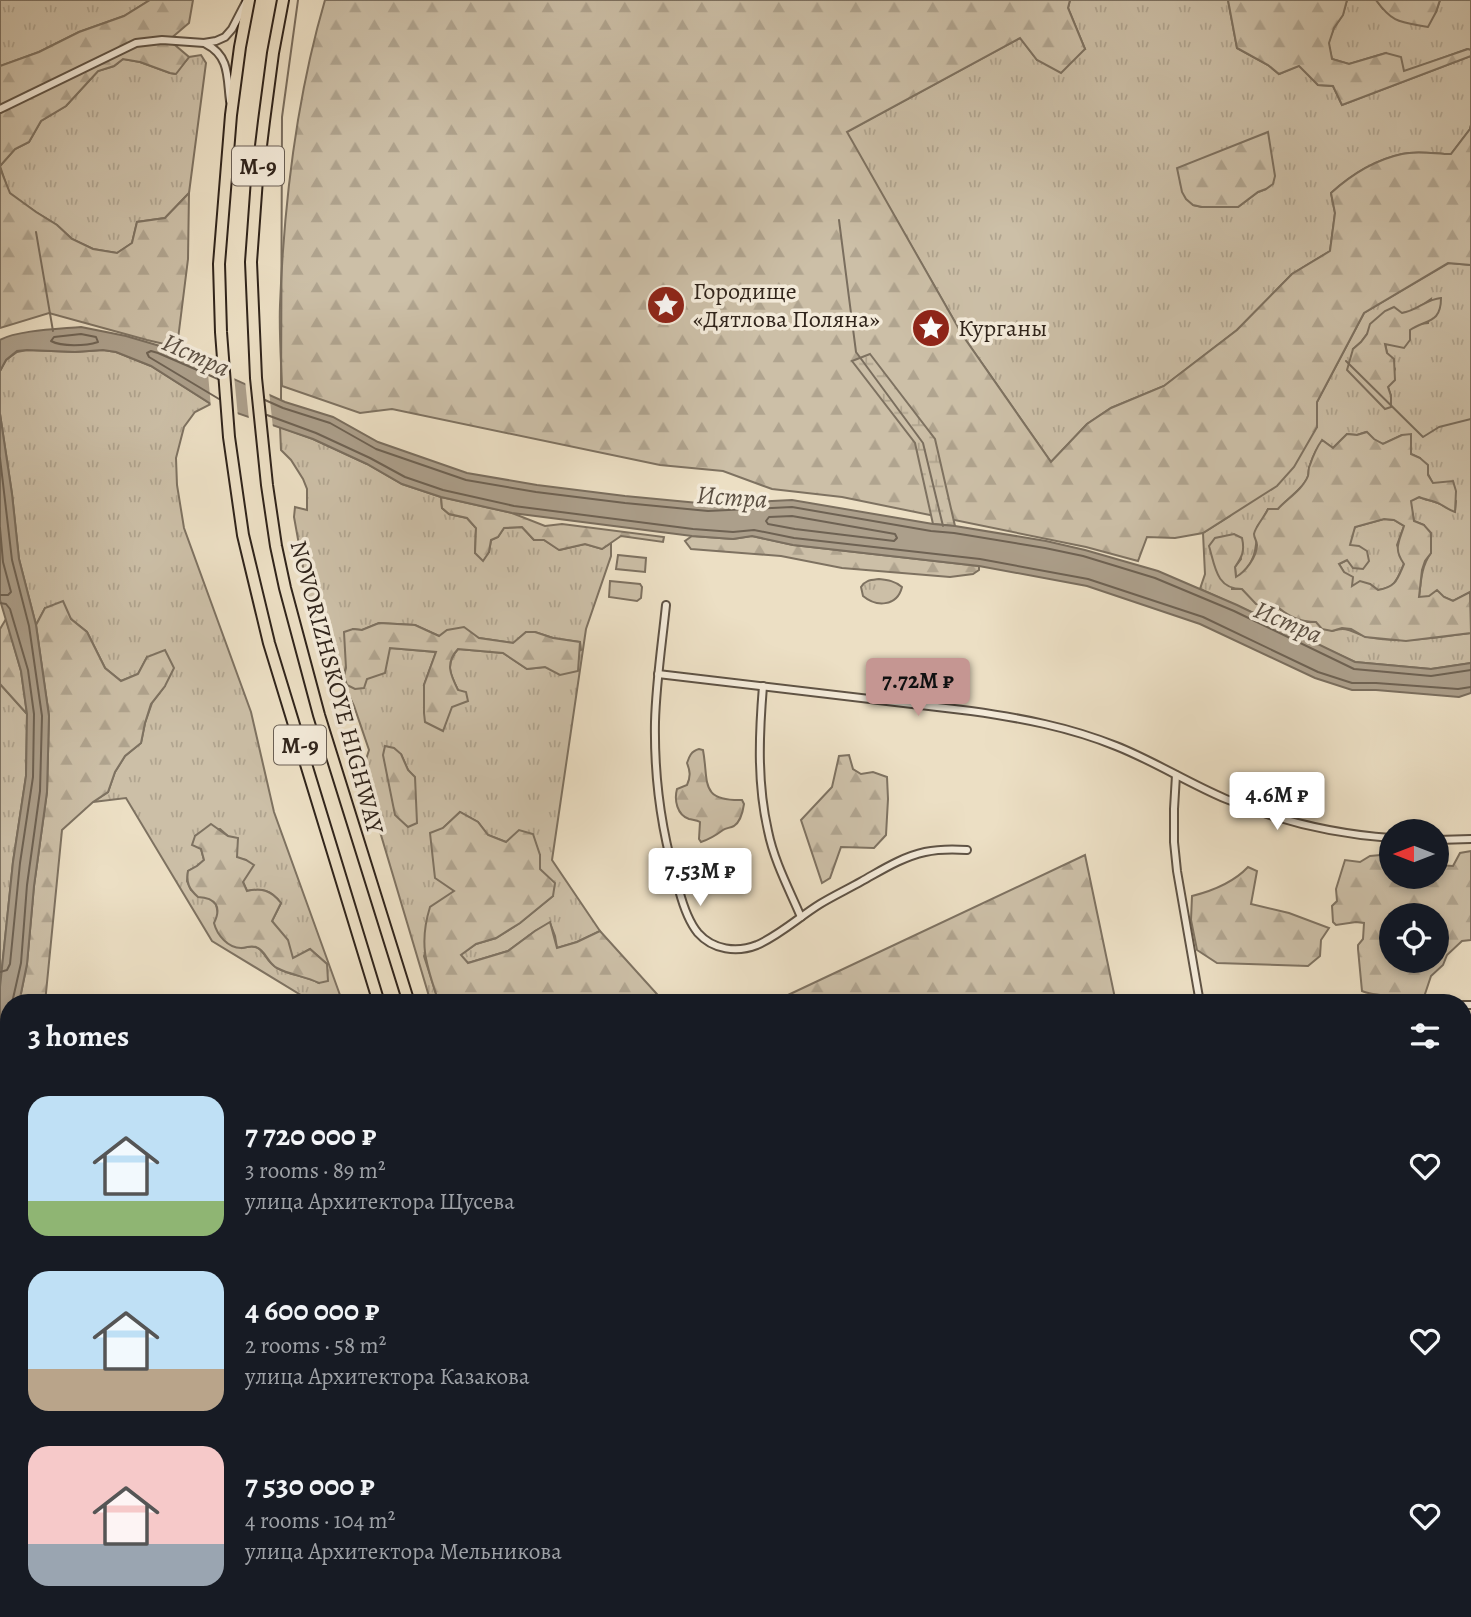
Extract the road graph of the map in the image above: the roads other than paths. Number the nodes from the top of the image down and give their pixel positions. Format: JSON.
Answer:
{"nodes":[{"id":1,"x":248,"y":0,"type":"edge"},
{"id":2,"x":283,"y":0,"type":"edge"},
{"id":3,"x":204,"y":43,"type":"junction"},
{"id":4,"x":0,"y":108,"type":"edge"},
{"id":5,"x":231,"y":114,"type":"junction"},
{"id":6,"x":666,"y":605,"type":"dead end"},
{"id":7,"x":658,"y":674,"type":"junction"},
{"id":8,"x":763,"y":686,"type":"junction"},
{"id":9,"x":1176,"y":775,"type":"junction"},
{"id":10,"x":1379,"y":837,"type":"edge"},
{"id":11,"x":1471,"y":839,"type":"edge"},
{"id":12,"x":1449,"y":840,"type":"edge"},
{"id":13,"x":967,"y":850,"type":"dead end"},
{"id":14,"x":801,"y":917,"type":"junction"},
{"id":15,"x":376,"y":994,"type":"edge"},
{"id":16,"x":406,"y":994,"type":"edge"},
{"id":17,"x":1198,"y":994,"type":"edge"}],
"edges":[{"from":1,"to":3,"type":"street"},
{"from":1,"to":5,"type":"highway","name":"NOVORIZHSKOYE HIGHWAY","number":"М-9"},
{"from":2,"to":16,"type":"highway","name":"NOVORIZHSKOYE HIGHWAY","number":"М-9"},
{"from":3,"to":4,"type":"street"},
{"from":3,"to":5,"type":"street"},
{"from":5,"to":15,"type":"highway","name":"NOVORIZHSKOYE HIGHWAY","number":"М-9"},
{"from":6,"to":7,"type":"street"},
{"from":7,"to":8,"type":"street"},
{"from":7,"to":14,"type":"street"},
{"from":8,"to":9,"type":"street"},
{"from":8,"to":14,"type":"street"},
{"from":9,"to":10,"type":"street"},
{"from":9,"to":17,"type":"street"},
{"from":11,"to":12,"type":"street"},
{"from":13,"to":14,"type":"street"}]}
